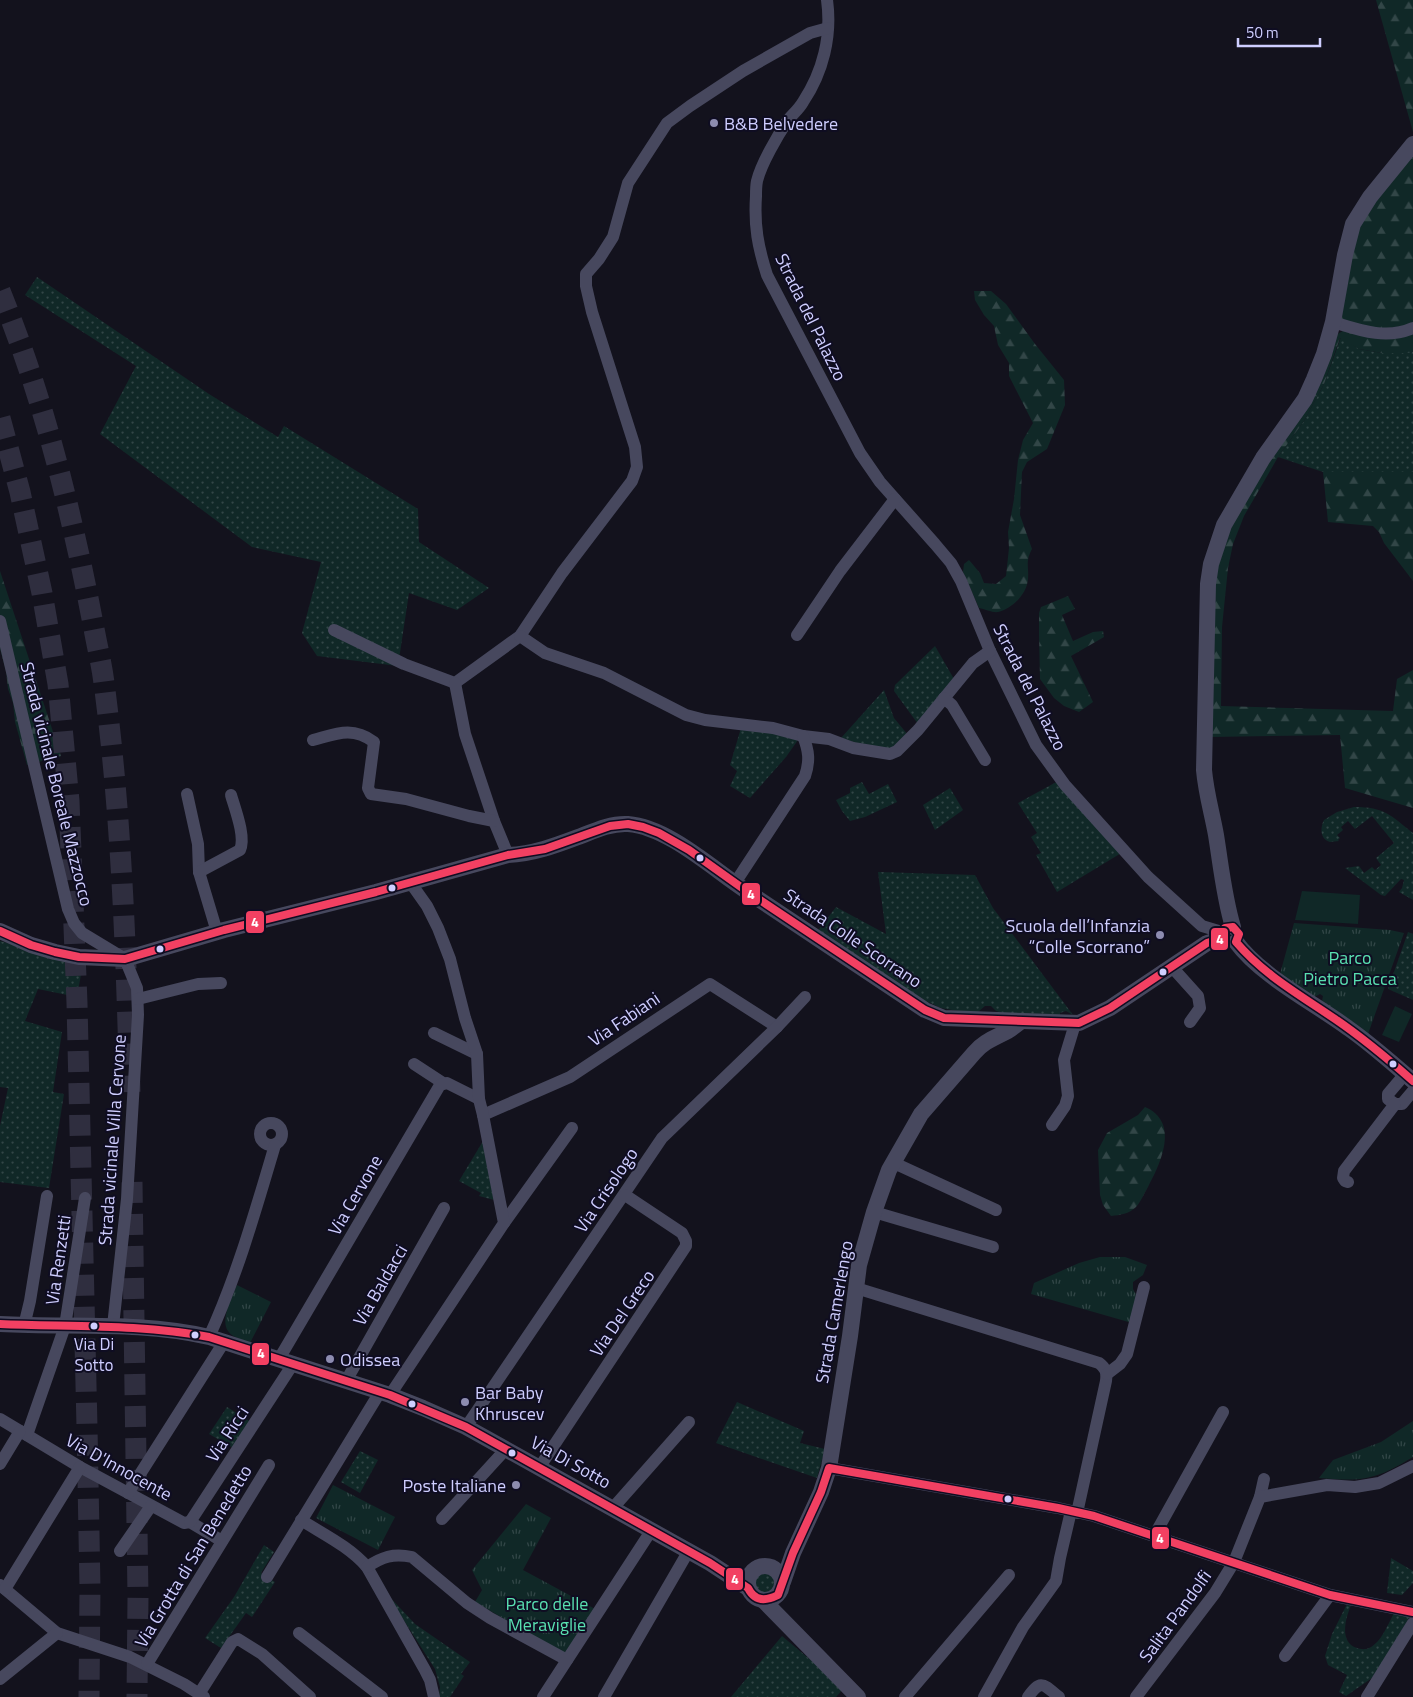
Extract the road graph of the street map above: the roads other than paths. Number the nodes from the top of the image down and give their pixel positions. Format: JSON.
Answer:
{"nodes":[{"id":1,"x":826,"y":0,"type":"edge"},
{"id":2,"x":828,"y":28,"type":"junction"},
{"id":3,"x":1413,"y":144,"type":"edge"},
{"id":4,"x":1333,"y":322,"type":"junction"},
{"id":5,"x":1413,"y":328,"type":"edge"},
{"id":6,"x":895,"y":499,"type":"junction"},
{"id":7,"x":0,"y":621,"type":"edge"},
{"id":8,"x":334,"y":630,"type":"dead end"},
{"id":9,"x":520,"y":636,"type":"junction"},
{"id":10,"x":797,"y":636,"type":"dead end"},
{"id":11,"x":990,"y":652,"type":"junction"},
{"id":12,"x":455,"y":683,"type":"junction"},
{"id":13,"x":944,"y":698,"type":"junction"},
{"id":14,"x":803,"y":736,"type":"junction"},
{"id":15,"x":312,"y":740,"type":"dead end"},
{"id":16,"x":985,"y":760,"type":"dead end"},
{"id":17,"x":187,"y":794,"type":"dead end"},
{"id":18,"x":231,"y":795,"type":"dead end"},
{"id":19,"x":494,"y":821,"type":"junction"},
{"id":20,"x":508,"y":855,"type":"junction"},
{"id":21,"x":199,"y":872,"type":"junction"},
{"id":22,"x":410,"y":882,"type":"junction"},
{"id":23,"x":735,"y":883,"type":"junction"},
{"id":24,"x":1228,"y":930,"type":"junction"},
{"id":25,"x":0,"y":931,"type":"edge"},
{"id":26,"x":216,"y":932,"type":"junction"},
{"id":27,"x":126,"y":959,"type":"junction"},
{"id":28,"x":1171,"y":966,"type":"junction"},
{"id":29,"x":222,"y":983,"type":"dead end"},
{"id":30,"x":804,"y":997,"type":"dead end"},
{"id":31,"x":138,"y":999,"type":"junction"},
{"id":32,"x":1022,"y":1021,"type":"junction"},
{"id":33,"x":1190,"y":1022,"type":"dead end"},
{"id":34,"x":1075,"y":1024,"type":"junction"},
{"id":35,"x":777,"y":1027,"type":"junction"},
{"id":36,"x":434,"y":1032,"type":"dead end"},
{"id":37,"x":476,"y":1054,"type":"junction"},
{"id":38,"x":414,"y":1064,"type":"dead end"},
{"id":39,"x":1409,"y":1078,"type":"edge"},
{"id":40,"x":443,"y":1083,"type":"junction"},
{"id":41,"x":1413,"y":1091,"type":"edge"},
{"id":42,"x":479,"y":1099,"type":"junction"},
{"id":43,"x":1394,"y":1104,"type":"junction"},
{"id":44,"x":484,"y":1115,"type":"junction"},
{"id":45,"x":1052,"y":1125,"type":"dead end"},
{"id":46,"x":572,"y":1128,"type":"dead end"},
{"id":47,"x":275,"y":1144,"type":"dead end"},
{"id":48,"x":894,"y":1163,"type":"junction"},
{"id":49,"x":1348,"y":1182,"type":"dead end"},
{"id":50,"x":625,"y":1195,"type":"junction"},
{"id":51,"x":47,"y":1196,"type":"dead end"},
{"id":52,"x":85,"y":1198,"type":"dead end"},
{"id":53,"x":444,"y":1208,"type":"dead end"},
{"id":54,"x":996,"y":1210,"type":"dead end"},
{"id":55,"x":874,"y":1212,"type":"junction"},
{"id":56,"x":504,"y":1223,"type":"junction"},
{"id":57,"x":993,"y":1246,"type":"dead end"},
{"id":58,"x":1144,"y":1287,"type":"dead end"},
{"id":59,"x":856,"y":1288,"type":"junction"},
{"id":60,"x":0,"y":1324,"type":"edge"},
{"id":61,"x":24,"y":1326,"type":"junction"},
{"id":62,"x":66,"y":1326,"type":"junction"},
{"id":63,"x":113,"y":1326,"type":"junction"},
{"id":64,"x":216,"y":1339,"type":"junction"},
{"id":65,"x":286,"y":1362,"type":"junction"},
{"id":66,"x":1107,"y":1374,"type":"junction"},
{"id":67,"x":346,"y":1381,"type":"junction"},
{"id":68,"x":385,"y":1394,"type":"junction"},
{"id":69,"x":1223,"y":1412,"type":"dead end"},
{"id":70,"x":0,"y":1419,"type":"edge"},
{"id":71,"x":689,"y":1422,"type":"dead end"},
{"id":72,"x":466,"y":1427,"type":"junction"},
{"id":73,"x":23,"y":1433,"type":"junction"},
{"id":74,"x":506,"y":1449,"type":"junction"},
{"id":75,"x":0,"y":1464,"type":"edge"},
{"id":76,"x":269,"y":1465,"type":"dead end"},
{"id":77,"x":1413,"y":1466,"type":"edge"},
{"id":78,"x":80,"y":1467,"type":"junction"},
{"id":79,"x":539,"y":1468,"type":"junction"},
{"id":80,"x":830,"y":1468,"type":"junction"},
{"id":81,"x":1264,"y":1479,"type":"dead end"},
{"id":82,"x":128,"y":1493,"type":"junction"},
{"id":83,"x":1260,"y":1497,"type":"junction"},
{"id":84,"x":151,"y":1506,"type":"junction"},
{"id":85,"x":612,"y":1509,"type":"junction"},
{"id":86,"x":1074,"y":1512,"type":"junction"},
{"id":87,"x":442,"y":1519,"type":"dead end"},
{"id":88,"x":301,"y":1520,"type":"junction"},
{"id":89,"x":190,"y":1522,"type":"junction"},
{"id":90,"x":651,"y":1531,"type":"junction"},
{"id":91,"x":1154,"y":1536,"type":"junction"},
{"id":92,"x":222,"y":1541,"type":"junction"},
{"id":93,"x":120,"y":1551,"type":"dead end"},
{"id":94,"x":688,"y":1552,"type":"junction"},
{"id":95,"x":793,"y":1553,"type":"junction"},
{"id":96,"x":1234,"y":1562,"type":"junction"},
{"id":97,"x":710,"y":1563,"type":"junction"},
{"id":98,"x":367,"y":1567,"type":"junction"},
{"id":99,"x":762,"y":1568,"type":"junction"},
{"id":100,"x":1009,"y":1575,"type":"dead end"},
{"id":101,"x":267,"y":1577,"type":"dead end"},
{"id":102,"x":782,"y":1586,"type":"junction"},
{"id":103,"x":2,"y":1587,"type":"edge"},
{"id":104,"x":748,"y":1588,"type":"junction"},
{"id":105,"x":1330,"y":1595,"type":"junction"},
{"id":106,"x":763,"y":1600,"type":"junction"},
{"id":107,"x":1413,"y":1612,"type":"edge"},
{"id":108,"x":1413,"y":1623,"type":"edge"},
{"id":109,"x":791,"y":1629,"type":"junction"},
{"id":110,"x":57,"y":1633,"type":"junction"},
{"id":111,"x":299,"y":1633,"type":"dead end"},
{"id":112,"x":1285,"y":1656,"type":"dead end"},
{"id":113,"x":567,"y":1660,"type":"junction"},
{"id":114,"x":147,"y":1664,"type":"junction"},
{"id":115,"x":0,"y":1679,"type":"edge"},
{"id":116,"x":202,"y":1695,"type":"edge"},
{"id":117,"x":310,"y":1697,"type":"edge"},
{"id":118,"x":382,"y":1697,"type":"edge"},
{"id":119,"x":434,"y":1697,"type":"edge"},
{"id":120,"x":543,"y":1697,"type":"edge"},
{"id":121,"x":604,"y":1697,"type":"edge"},
{"id":122,"x":858,"y":1697,"type":"edge"},
{"id":123,"x":905,"y":1697,"type":"edge"},
{"id":124,"x":984,"y":1697,"type":"edge"},
{"id":125,"x":1028,"y":1697,"type":"edge"},
{"id":126,"x":1059,"y":1697,"type":"edge"},
{"id":127,"x":1136,"y":1697,"type":"edge"},
{"id":128,"x":1367,"y":1697,"type":"edge"}],
"edges":[{"from":1,"to":2,"type":"street","name":"Strada del Palazzo"},
{"from":2,"to":6,"type":"street","name":"Strada del Palazzo"},
{"from":2,"to":9,"type":"street"},
{"from":3,"to":4,"type":"street"},
{"from":4,"to":5,"type":"street"},
{"from":4,"to":24,"type":"street"},
{"from":6,"to":10,"type":"street"},
{"from":6,"to":11,"type":"street","name":"Strada del Palazzo"},
{"from":7,"to":27,"type":"street","name":"Strada vicinale Boreale Mazzocco"},
{"from":8,"to":12,"type":"street"},
{"from":9,"to":12,"type":"street"},
{"from":9,"to":14,"type":"street"},
{"from":11,"to":13,"type":"street"},
{"from":11,"to":24,"type":"street","name":"Strada del Palazzo"},
{"from":12,"to":19,"type":"street"},
{"from":13,"to":14,"type":"street"},
{"from":13,"to":16,"type":"street"},
{"from":14,"to":23,"type":"street"},
{"from":15,"to":19,"type":"street"},
{"from":17,"to":21,"type":"street"},
{"from":18,"to":21,"type":"street"},
{"from":19,"to":20,"type":"street"},
{"from":20,"to":22,"type":"street","name":"Strada Colle Scorrano"},
{"from":20,"to":23,"type":"street","name":"Strada Colle Scorrano"},
{"from":21,"to":26,"type":"street"},
{"from":22,"to":26,"type":"street","name":"Strada Colle Scorrano"},
{"from":22,"to":37,"type":"street"},
{"from":23,"to":32,"type":"street","name":"Strada Colle Scorrano"},
{"from":24,"to":28,"type":"street","name":"Strada Colle Scorrano"},
{"from":24,"to":39,"type":"street"},
{"from":25,"to":27,"type":"street","name":"Strada Colle Scorrano"},
{"from":26,"to":27,"type":"street","name":"Strada Colle Scorrano"},
{"from":27,"to":31,"type":"street","name":"Strada vicinale Villa Cervone"},
{"from":28,"to":33,"type":"street"},
{"from":28,"to":34,"type":"street","name":"Strada Colle Scorrano"},
{"from":29,"to":31,"type":"street"},
{"from":30,"to":35,"type":"street","name":"Via Crisologo"},
{"from":31,"to":63,"type":"street","name":"Strada vicinale Villa Cervone"},
{"from":32,"to":34,"type":"street","name":"Strada Colle Scorrano"},
{"from":32,"to":48,"type":"street","name":"Strada Camerlengo"},
{"from":34,"to":45,"type":"street"},
{"from":35,"to":44,"type":"street","name":"Via Fabiani"},
{"from":35,"to":50,"type":"street","name":"Via Crisologo"},
{"from":36,"to":37,"type":"street"},
{"from":37,"to":42,"type":"street"},
{"from":38,"to":40,"type":"street"},
{"from":39,"to":43,"type":"street"},
{"from":40,"to":42,"type":"street"},
{"from":40,"to":65,"type":"street","name":"Via Cervone"},
{"from":41,"to":43,"type":"street"},
{"from":42,"to":44,"type":"street"},
{"from":43,"to":49,"type":"street"},
{"from":44,"to":56,"type":"street"},
{"from":46,"to":56,"type":"street"},
{"from":47,"to":64,"type":"street"},
{"from":48,"to":54,"type":"street"},
{"from":48,"to":55,"type":"street","name":"Strada Camerlengo"},
{"from":50,"to":72,"type":"street","name":"Via Crisologo"},
{"from":50,"to":79,"type":"street","name":"Via Del Greco"},
{"from":51,"to":61,"type":"street"},
{"from":52,"to":62,"type":"street","name":"Via Renzetti"},
{"from":53,"to":67,"type":"street","name":"Via Baldacci"},
{"from":55,"to":57,"type":"street"},
{"from":55,"to":59,"type":"street","name":"Strada Camerlengo"},
{"from":56,"to":68,"type":"street"},
{"from":58,"to":66,"type":"street"},
{"from":59,"to":66,"type":"street"},
{"from":59,"to":80,"type":"street","name":"Strada Camerlengo"},
{"from":60,"to":61,"type":"street","name":"Via Di Sotto"},
{"from":61,"to":62,"type":"street","name":"Via Di Sotto"},
{"from":62,"to":63,"type":"street","name":"Via Di Sotto"},
{"from":62,"to":73,"type":"street","name":"Via Renzetti"},
{"from":63,"to":64,"type":"street","name":"Via Di Sotto"},
{"from":64,"to":65,"type":"street","name":"Via Di Sotto"},
{"from":64,"to":82,"type":"street"},
{"from":65,"to":67,"type":"street","name":"Via Di Sotto"},
{"from":65,"to":89,"type":"street","name":"Via Ricci"},
{"from":66,"to":86,"type":"street"},
{"from":67,"to":68,"type":"street","name":"Via Di Sotto"},
{"from":68,"to":72,"type":"street","name":"Via Di Sotto"},
{"from":68,"to":88,"type":"street"},
{"from":69,"to":91,"type":"street"},
{"from":70,"to":73,"type":"street","name":"Via D'Innocente"},
{"from":71,"to":85,"type":"street"},
{"from":72,"to":74,"type":"street","name":"Via Di Sotto"},
{"from":73,"to":75,"type":"street","name":"Via Renzetti"},
{"from":73,"to":78,"type":"street","name":"Via D'Innocente"},
{"from":74,"to":79,"type":"street","name":"Via Di Sotto"},
{"from":74,"to":87,"type":"street"},
{"from":76,"to":92,"type":"street","name":"Via Grotta di San Benedetto"},
{"from":77,"to":83,"type":"street"},
{"from":78,"to":82,"type":"street","name":"Via D'Innocente"},
{"from":78,"to":103,"type":"street"},
{"from":79,"to":85,"type":"street","name":"Via Di Sotto"},
{"from":80,"to":86,"type":"street"},
{"from":80,"to":95,"type":"street","name":"Strada Camerlengo"},
{"from":81,"to":83,"type":"street","name":"Salita Pandolfi"},
{"from":82,"to":84,"type":"street","name":"Via D'Innocente"},
{"from":83,"to":96,"type":"street","name":"Salita Pandolfi"},
{"from":84,"to":89,"type":"street","name":"Via D'Innocente"},
{"from":84,"to":93,"type":"street"},
{"from":85,"to":90,"type":"street","name":"Via Di Sotto"},
{"from":86,"to":91,"type":"street"},
{"from":86,"to":124,"type":"street"},
{"from":88,"to":98,"type":"street"},
{"from":88,"to":101,"type":"street"},
{"from":89,"to":92,"type":"street","name":"Via D'Innocente"},
{"from":90,"to":94,"type":"street","name":"Via Di Sotto"},
{"from":90,"to":113,"type":"street"},
{"from":91,"to":96,"type":"street"},
{"from":92,"to":114,"type":"street","name":"Via Grotta di San Benedetto"},
{"from":94,"to":97,"type":"street","name":"Via Di Sotto"},
{"from":94,"to":121,"type":"street"},
{"from":95,"to":99,"type":"street"},
{"from":95,"to":102,"type":"street","name":"Strada Camerlengo"},
{"from":96,"to":105,"type":"street"},
{"from":96,"to":127,"type":"street","name":"Salita Pandolfi"},
{"from":97,"to":99,"type":"street","name":"Via Di Sotto"},
{"from":97,"to":104,"type":"street","name":"Via Di Sotto"},
{"from":98,"to":113,"type":"street"},
{"from":98,"to":119,"type":"street"},
{"from":99,"to":102,"type":"street"},
{"from":99,"to":104,"type":"street"},
{"from":100,"to":123,"type":"street"},
{"from":102,"to":106,"type":"street"},
{"from":102,"to":109,"type":"street"},
{"from":103,"to":110,"type":"street"},
{"from":104,"to":106,"type":"street"},
{"from":105,"to":107,"type":"street"},
{"from":105,"to":112,"type":"street"},
{"from":106,"to":109,"type":"street"},
{"from":108,"to":128,"type":"street"},
{"from":109,"to":122,"type":"street"},
{"from":110,"to":114,"type":"street"},
{"from":110,"to":115,"type":"street"},
{"from":111,"to":118,"type":"street"},
{"from":113,"to":120,"type":"street"},
{"from":114,"to":116,"type":"street"},
{"from":116,"to":117,"type":"street"},
{"from":125,"to":126,"type":"street"}]}
